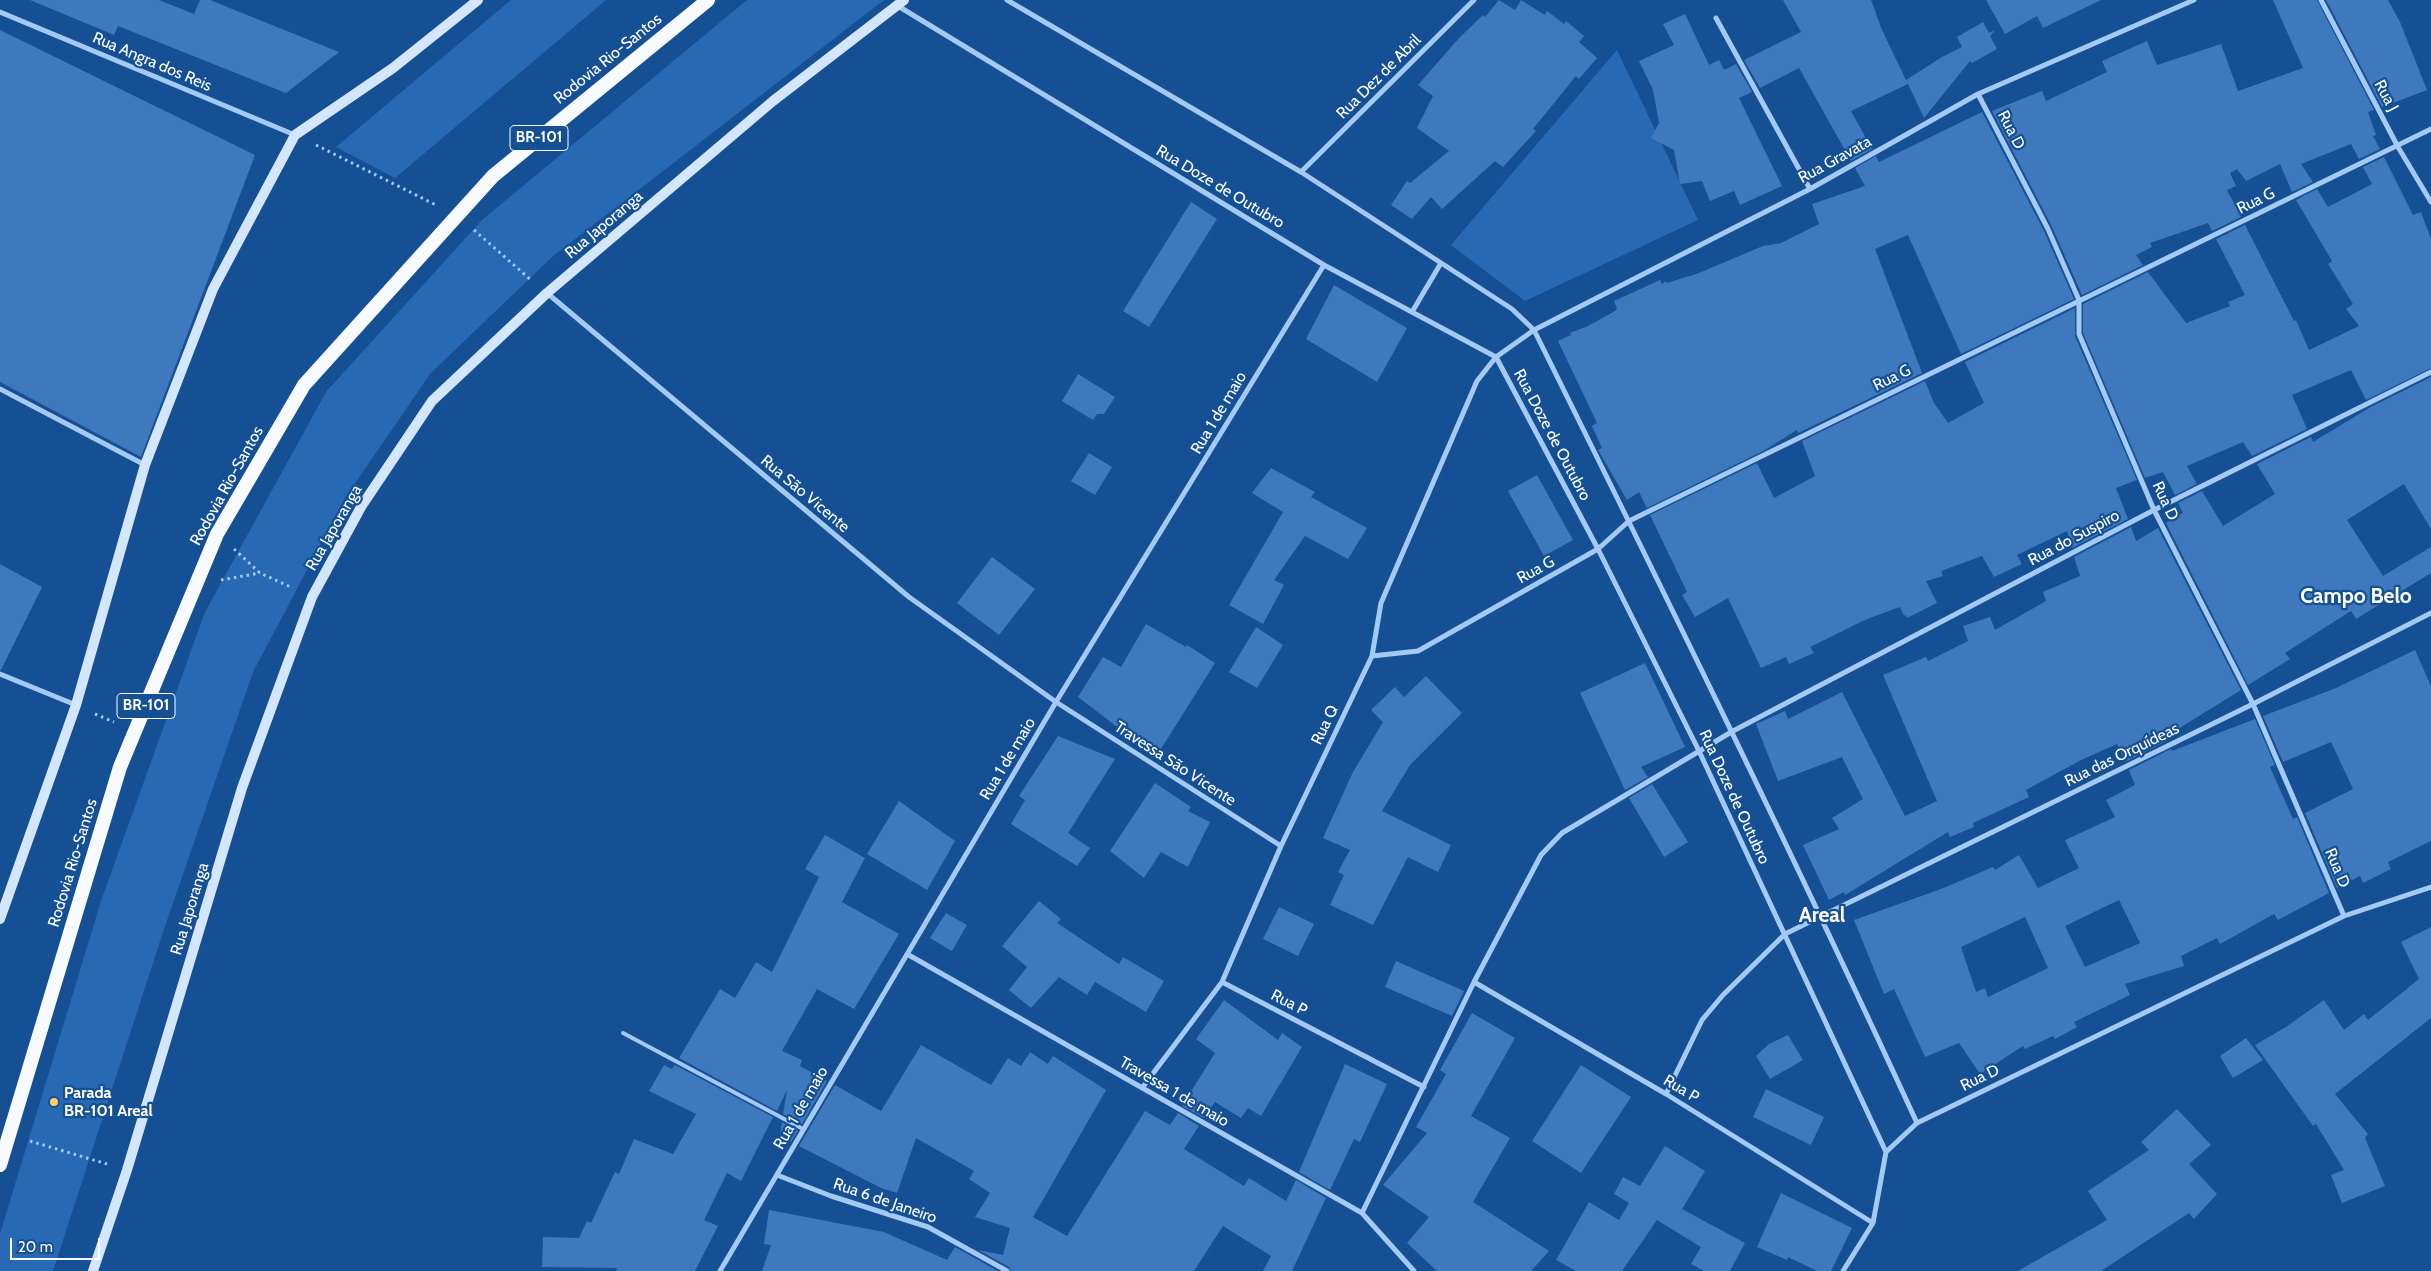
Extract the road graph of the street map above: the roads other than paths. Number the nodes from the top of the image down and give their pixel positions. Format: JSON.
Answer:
{"nodes":[{"id":1,"x":478,"y":0,"type":"edge"},
{"id":2,"x":708,"y":0,"type":"edge"},
{"id":3,"x":1007,"y":0,"type":"edge"},
{"id":4,"x":1474,"y":0,"type":"edge"},
{"id":5,"x":2194,"y":0,"type":"edge"},
{"id":6,"x":2321,"y":0,"type":"edge"},
{"id":7,"x":901,"y":3,"type":"edge"},
{"id":8,"x":0,"y":12,"type":"edge"},
{"id":9,"x":1716,"y":18,"type":"dead end"},
{"id":10,"x":1978,"y":94,"type":"junction"},
{"id":11,"x":2431,"y":129,"type":"edge"},
{"id":12,"x":295,"y":134,"type":"junction"},
{"id":13,"x":2398,"y":146,"type":"junction"},
{"id":14,"x":1301,"y":172,"type":"junction"},
{"id":15,"x":1810,"y":189,"type":"junction"},
{"id":16,"x":2431,"y":202,"type":"edge"},
{"id":17,"x":1441,"y":263,"type":"junction"},
{"id":18,"x":1324,"y":265,"type":"junction"},
{"id":19,"x":547,"y":293,"type":"junction"},
{"id":20,"x":2080,"y":300,"type":"junction"},
{"id":21,"x":1412,"y":312,"type":"junction"},
{"id":22,"x":1534,"y":330,"type":"junction"},
{"id":23,"x":1496,"y":356,"type":"junction"},
{"id":24,"x":2431,"y":372,"type":"edge"},
{"id":25,"x":0,"y":390,"type":"edge"},
{"id":26,"x":145,"y":465,"type":"junction"},
{"id":27,"x":2154,"y":510,"type":"junction"},
{"id":28,"x":1629,"y":521,"type":"junction"},
{"id":29,"x":1598,"y":550,"type":"junction"},
{"id":30,"x":2431,"y":613,"type":"edge"},
{"id":31,"x":1372,"y":656,"type":"junction"},
{"id":32,"x":0,"y":674,"type":"edge"},
{"id":33,"x":1056,"y":702,"type":"junction"},
{"id":34,"x":2253,"y":704,"type":"junction"},
{"id":35,"x":76,"y":705,"type":"junction"},
{"id":36,"x":1732,"y":731,"type":"junction"},
{"id":37,"x":1699,"y":751,"type":"junction"},
{"id":38,"x":1281,"y":846,"type":"junction"},
{"id":39,"x":2430,"y":890,"type":"edge"},
{"id":40,"x":1822,"y":916,"type":"junction"},
{"id":41,"x":2344,"y":916,"type":"junction"},
{"id":42,"x":0,"y":919,"type":"edge"},
{"id":43,"x":1785,"y":934,"type":"junction"},
{"id":44,"x":907,"y":954,"type":"junction"},
{"id":45,"x":1222,"y":982,"type":"junction"},
{"id":46,"x":1474,"y":982,"type":"junction"},
{"id":47,"x":623,"y":1033,"type":"dead end"},
{"id":48,"x":1424,"y":1086,"type":"junction"},
{"id":49,"x":1142,"y":1088,"type":"junction"},
{"id":50,"x":1666,"y":1094,"type":"junction"},
{"id":51,"x":1917,"y":1122,"type":"junction"},
{"id":52,"x":803,"y":1129,"type":"junction"},
{"id":53,"x":1886,"y":1152,"type":"junction"},
{"id":54,"x":0,"y":1165,"type":"edge"},
{"id":55,"x":777,"y":1175,"type":"junction"},
{"id":56,"x":1362,"y":1213,"type":"junction"},
{"id":57,"x":1873,"y":1223,"type":"junction"},
{"id":58,"x":93,"y":1271,"type":"edge"},
{"id":59,"x":720,"y":1271,"type":"edge"},
{"id":60,"x":1007,"y":1271,"type":"edge"},
{"id":61,"x":1414,"y":1271,"type":"edge"},
{"id":62,"x":1842,"y":1271,"type":"edge"}],
"edges":[{"from":1,"to":12,"type":"main road"},
{"from":2,"to":54,"type":"highway","name":"Rodovia Rio-Santos","number":"BR-101"},
{"from":3,"to":14,"type":"street","name":"Rua Doze de Outubro"},
{"from":4,"to":14,"type":"street","name":"Rua Dez de Abril"},
{"from":5,"to":10,"type":"street","name":"Rua Gravata"},
{"from":6,"to":13,"type":"street","name":"Rua J"},
{"from":7,"to":18,"type":"street","name":"Rua Doze de Outubro"},
{"from":7,"to":19,"type":"main road","name":"Rua Japoranga"},
{"from":8,"to":12,"type":"street","name":"Rua Angra dos Reis"},
{"from":9,"to":15,"type":"street"},
{"from":10,"to":15,"type":"street","name":"Rua Gravata"},
{"from":10,"to":20,"type":"street","name":"Rua D"},
{"from":11,"to":13,"type":"street","name":"Rua G"},
{"from":12,"to":26,"type":"main road"},
{"from":13,"to":16,"type":"street","name":"Rua J"},
{"from":13,"to":20,"type":"street","name":"Rua G"},
{"from":14,"to":17,"type":"street","name":"Rua Doze de Outubro"},
{"from":15,"to":22,"type":"street","name":"Rua Gravata"},
{"from":17,"to":21,"type":"street"},
{"from":17,"to":22,"type":"street","name":"Rua Doze de Outubro"},
{"from":18,"to":21,"type":"street","name":"Rua Doze de Outubro"},
{"from":18,"to":33,"type":"street","name":"Rua 1 de maio"},
{"from":19,"to":33,"type":"street","name":"Rua São Vicente"},
{"from":19,"to":58,"type":"main road","name":"Rua Japoranga"},
{"from":20,"to":27,"type":"street","name":"Rua D"},
{"from":20,"to":28,"type":"street","name":"Rua G"},
{"from":21,"to":23,"type":"street","name":"Rua Doze de Outubro"},
{"from":22,"to":23,"type":"street","name":"Rua Gravata"},
{"from":22,"to":28,"type":"street","name":"Rua Doze de Outubro"},
{"from":23,"to":29,"type":"street","name":"Rua Doze de Outubro"},
{"from":23,"to":31,"type":"street","name":"Rua Q"},
{"from":24,"to":27,"type":"street","name":"Rua do Suspiro"},
{"from":25,"to":26,"type":"street"},
{"from":26,"to":35,"type":"main road"},
{"from":27,"to":34,"type":"street","name":"Rua D"},
{"from":27,"to":36,"type":"street","name":"Rua do Suspiro"},
{"from":28,"to":29,"type":"street","name":"Rua G"},
{"from":28,"to":36,"type":"street","name":"Rua Doze de Outubro"},
{"from":29,"to":31,"type":"street","name":"Rua G"},
{"from":29,"to":37,"type":"street","name":"Rua Doze de Outubro"},
{"from":30,"to":34,"type":"street","name":"Rua das Orquídeas"},
{"from":31,"to":38,"type":"street","name":"Rua Q"},
{"from":32,"to":35,"type":"street"},
{"from":33,"to":38,"type":"street","name":"Travessa São Vicente"},
{"from":33,"to":44,"type":"street","name":"Rua 1 de maio"},
{"from":34,"to":40,"type":"street","name":"Rua das Orquídeas"},
{"from":34,"to":41,"type":"street","name":"Rua D"},
{"from":35,"to":42,"type":"main road"},
{"from":36,"to":37,"type":"street"},
{"from":36,"to":40,"type":"street","name":"Rua Doze de Outubro"},
{"from":37,"to":43,"type":"street","name":"Rua Doze de Outubro"},
{"from":37,"to":46,"type":"street"},
{"from":38,"to":45,"type":"street","name":"Rua Q"},
{"from":39,"to":41,"type":"street","name":"Rua D"},
{"from":40,"to":43,"type":"street","name":"Rua das Orquídeas"},
{"from":40,"to":51,"type":"street","name":"Rua Doze de Outubro"},
{"from":41,"to":51,"type":"street","name":"Rua D"},
{"from":43,"to":50,"type":"street","name":"Rua das Orquídeas"},
{"from":43,"to":53,"type":"street","name":"Rua Doze de Outubro"},
{"from":44,"to":49,"type":"street","name":"Travessa 1 de maio"},
{"from":44,"to":52,"type":"street","name":"Rua 1 de maio"},
{"from":45,"to":48,"type":"street","name":"Rua P"},
{"from":45,"to":49,"type":"street","name":"Rua Q"},
{"from":46,"to":48,"type":"street"},
{"from":46,"to":50,"type":"street","name":"Rua P"},
{"from":47,"to":52,"type":"lane"},
{"from":48,"to":56,"type":"street"},
{"from":49,"to":56,"type":"street","name":"Travessa 1 de maio"},
{"from":50,"to":57,"type":"street","name":"Rua P"},
{"from":51,"to":53,"type":"street","name":"Rua D"},
{"from":52,"to":55,"type":"street","name":"Rua 1 de maio"},
{"from":53,"to":57,"type":"street"},
{"from":55,"to":59,"type":"street","name":"Rua 1 de maio"},
{"from":55,"to":60,"type":"street","name":"Rua 6 de Janeiro"},
{"from":56,"to":61,"type":"street","name":"Travessa 1 de maio"},
{"from":57,"to":62,"type":"street"}]}
